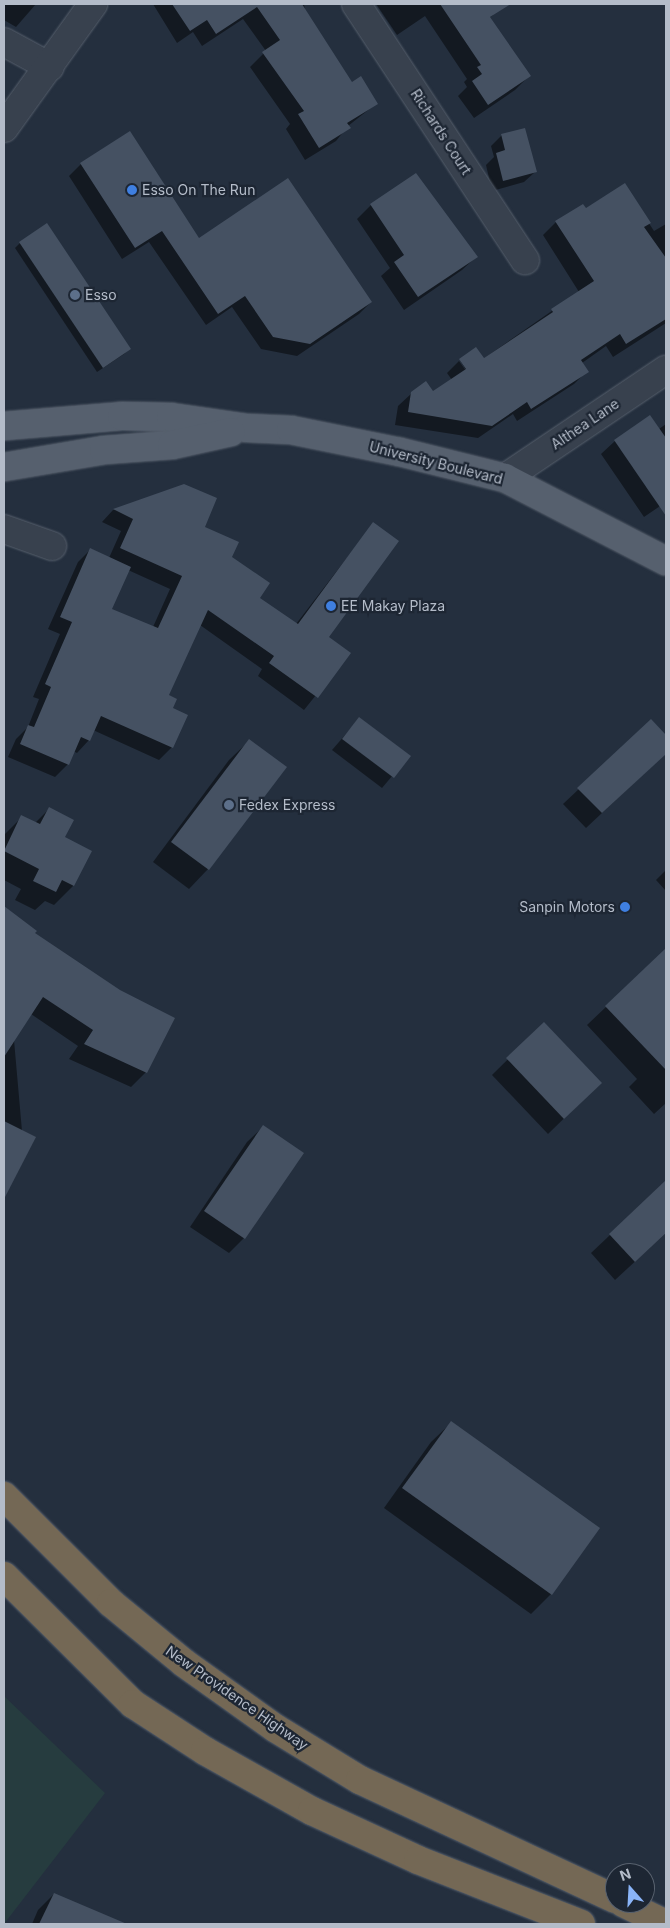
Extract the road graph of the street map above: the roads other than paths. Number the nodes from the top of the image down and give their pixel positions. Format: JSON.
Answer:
{"nodes":[{"id":1,"x":93,"y":4,"type":"edge"},
{"id":2,"x":356,"y":4,"type":"edge"},
{"id":3,"x":4,"y":42,"type":"edge"},
{"id":4,"x":50,"y":67,"type":"junction"},
{"id":5,"x":4,"y":128,"type":"edge"},
{"id":6,"x":525,"y":260,"type":"dead end"},
{"id":7,"x":666,"y":370,"type":"edge"},
{"id":8,"x":4,"y":426,"type":"edge"},
{"id":9,"x":247,"y":428,"type":"junction"},
{"id":10,"x":4,"y":467,"type":"edge"},
{"id":11,"x":505,"y":478,"type":"junction"},
{"id":12,"x":4,"y":529,"type":"edge"},
{"id":13,"x":52,"y":546,"type":"dead end"},
{"id":14,"x":666,"y":561,"type":"edge"},
{"id":15,"x":4,"y":1496,"type":"edge"},
{"id":16,"x":4,"y":1576,"type":"edge"},
{"id":17,"x":605,"y":1894,"type":"edge"},
{"id":18,"x":643,"y":1913,"type":"edge"},
{"id":19,"x":581,"y":1924,"type":"edge"},
{"id":20,"x":666,"y":1924,"type":"edge"}],
"edges":[{"from":1,"to":4,"type":"street"},
{"from":2,"to":6,"type":"street","name":"Richards Court"},
{"from":3,"to":4,"type":"street"},
{"from":4,"to":5,"type":"street"},
{"from":7,"to":11,"type":"street","name":"Althea Lane"},
{"from":8,"to":9,"type":"main road","name":"University Boulevard"},
{"from":9,"to":10,"type":"main road","name":"University Boulevard"},
{"from":9,"to":11,"type":"main road","name":"University Boulevard"},
{"from":11,"to":14,"type":"main road","name":"University Boulevard"},
{"from":12,"to":13,"type":"street"},
{"from":15,"to":17,"type":"highway","name":"New Providence Highway"},
{"from":16,"to":19,"type":"highway"},
{"from":18,"to":20,"type":"highway"}]}
